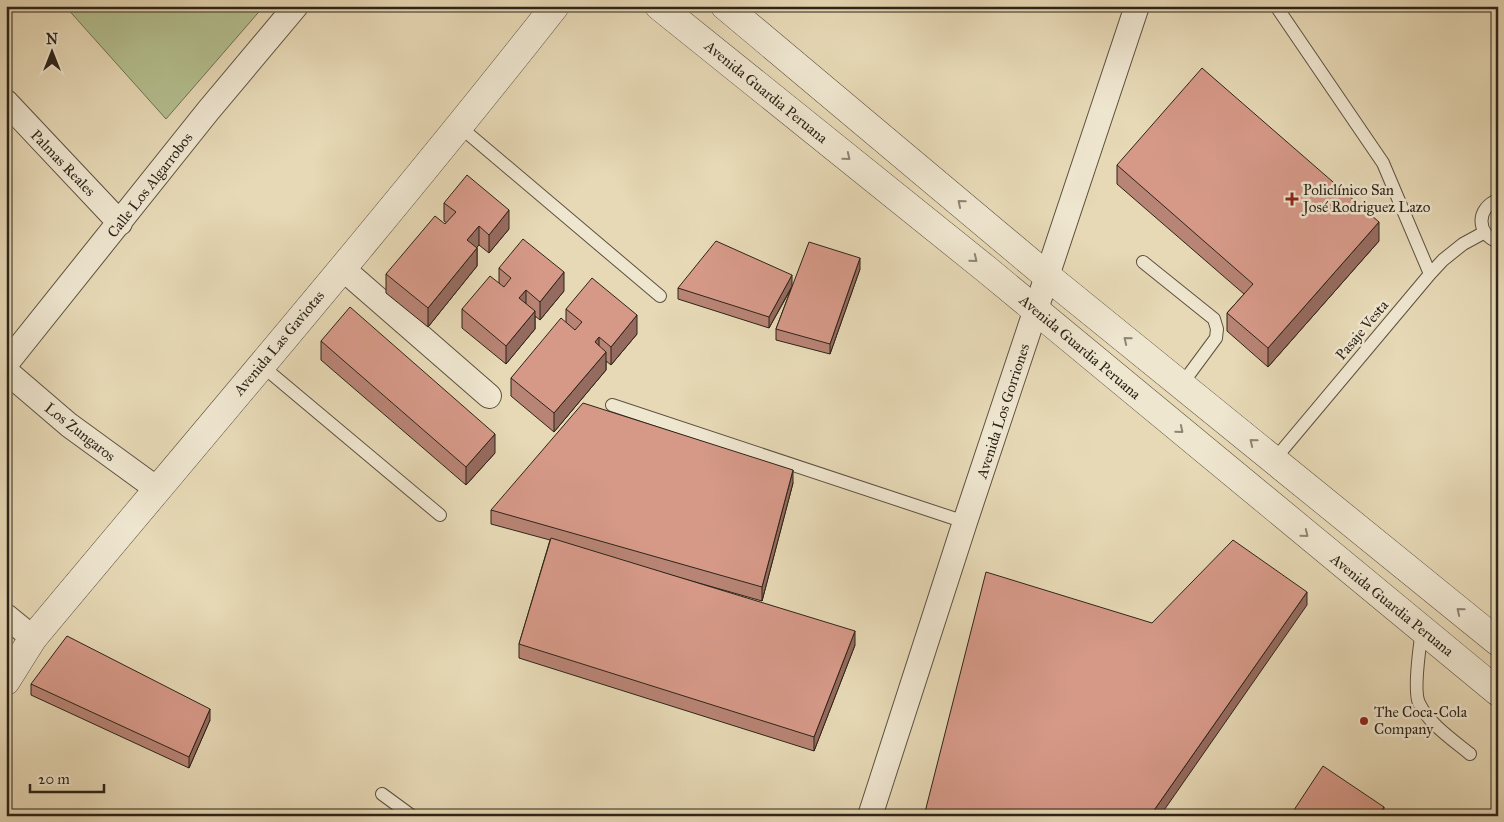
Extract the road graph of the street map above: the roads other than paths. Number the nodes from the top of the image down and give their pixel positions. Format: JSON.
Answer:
{"nodes":[{"id":1,"x":296,"y":6,"type":"edge"},
{"id":2,"x":555,"y":6,"type":"edge"},
{"id":3,"x":659,"y":6,"type":"edge"},
{"id":4,"x":725,"y":6,"type":"edge"},
{"id":5,"x":1137,"y":6,"type":"edge"},
{"id":6,"x":1276,"y":6,"type":"edge"},
{"id":7,"x":6,"y":102,"type":"edge"},
{"id":8,"x":459,"y":126,"type":"junction"},
{"id":9,"x":1498,"y":200,"type":"edge"},
{"id":10,"x":120,"y":223,"type":"junction"},
{"id":11,"x":1485,"y":232,"type":"junction"},
{"id":12,"x":1498,"y":242,"type":"edge"},
{"id":13,"x":1143,"y":262,"type":"dead end"},
{"id":14,"x":342,"y":268,"type":"junction"},
{"id":15,"x":1430,"y":274,"type":"junction"},
{"id":16,"x":1047,"y":276,"type":"junction"},
{"id":17,"x":660,"y":296,"type":"dead end"},
{"id":18,"x":1036,"y":311,"type":"junction"},
{"id":19,"x":6,"y":364,"type":"edge"},
{"id":20,"x":261,"y":365,"type":"junction"},
{"id":21,"x":6,"y":371,"type":"edge"},
{"id":22,"x":1182,"y":384,"type":"junction"},
{"id":23,"x":489,"y":396,"type":"dead end"},
{"id":24,"x":612,"y":405,"type":"dead end"},
{"id":25,"x":1156,"y":411,"type":"junction"},
{"id":26,"x":1274,"y":460,"type":"junction"},
{"id":27,"x":156,"y":490,"type":"junction"},
{"id":28,"x":440,"y":516,"type":"dead end"},
{"id":29,"x":966,"y":522,"type":"junction"},
{"id":30,"x":6,"y":616,"type":"edge"},
{"id":31,"x":1422,"y":630,"type":"junction"},
{"id":32,"x":33,"y":638,"type":"junction"},
{"id":33,"x":1498,"y":642,"type":"edge"},
{"id":34,"x":6,"y":681,"type":"edge"},
{"id":35,"x":1498,"y":692,"type":"edge"},
{"id":36,"x":1470,"y":754,"type":"dead end"},
{"id":37,"x":382,"y":794,"type":"dead end"},
{"id":38,"x":412,"y":816,"type":"edge"},
{"id":39,"x":870,"y":816,"type":"edge"}],
"edges":[{"from":1,"to":10,"type":"street","name":"Calle Los Algarrobos"},
{"from":2,"to":8,"type":"street","name":"Avenida Las Gaviotas"},
{"from":3,"to":18,"type":"street","name":"Avenida Guardia Peruana","one_way":true},
{"from":16,"to":4,"type":"street","one_way":true},
{"from":5,"to":16,"type":"street","name":"Avenida Los Gorriones"},
{"from":6,"to":15,"type":"lane"},
{"from":7,"to":10,"type":"street","name":"Palmas Reales"},
{"from":8,"to":14,"type":"street","name":"Avenida Las Gaviotas"},
{"from":8,"to":17,"type":"lane"},
{"from":9,"to":11,"type":"lane"},
{"from":10,"to":19,"type":"street","name":"Calle Los Algarrobos"},
{"from":11,"to":12,"type":"lane"},
{"from":11,"to":15,"type":"lane","name":"Pasaje Vesta"},
{"from":13,"to":22,"type":"lane"},
{"from":14,"to":20,"type":"street","name":"Avenida Las Gaviotas"},
{"from":14,"to":23,"type":"street"},
{"from":15,"to":26,"type":"lane","name":"Pasaje Vesta"},
{"from":16,"to":18,"type":"street","name":"Avenida Los Gorriones"},
{"from":22,"to":16,"type":"street","one_way":true},
{"from":18,"to":25,"type":"street","name":"Avenida Guardia Peruana"},
{"from":18,"to":29,"type":"street","name":"Avenida Los Gorriones"},
{"from":20,"to":27,"type":"street","name":"Avenida Las Gaviotas"},
{"from":20,"to":28,"type":"lane"},
{"from":21,"to":27,"type":"street","name":"Los Zungaros"},
{"from":22,"to":25,"type":"street"},
{"from":26,"to":22,"type":"street","one_way":true},
{"from":24,"to":29,"type":"lane"},
{"from":25,"to":31,"type":"street","name":"Avenida Guardia Peruana","one_way":true},
{"from":33,"to":26,"type":"street","one_way":true},
{"from":27,"to":32,"type":"street","name":"Avenida Las Gaviotas"},
{"from":29,"to":39,"type":"street","name":"Avenida Los Gorriones"},
{"from":30,"to":32,"type":"street"},
{"from":31,"to":35,"type":"street","name":"Avenida Guardia Peruana"},
{"from":31,"to":36,"type":"lane"},
{"from":32,"to":34,"type":"street","name":"Avenida Las Gaviotas"},
{"from":37,"to":38,"type":"lane"}]}
